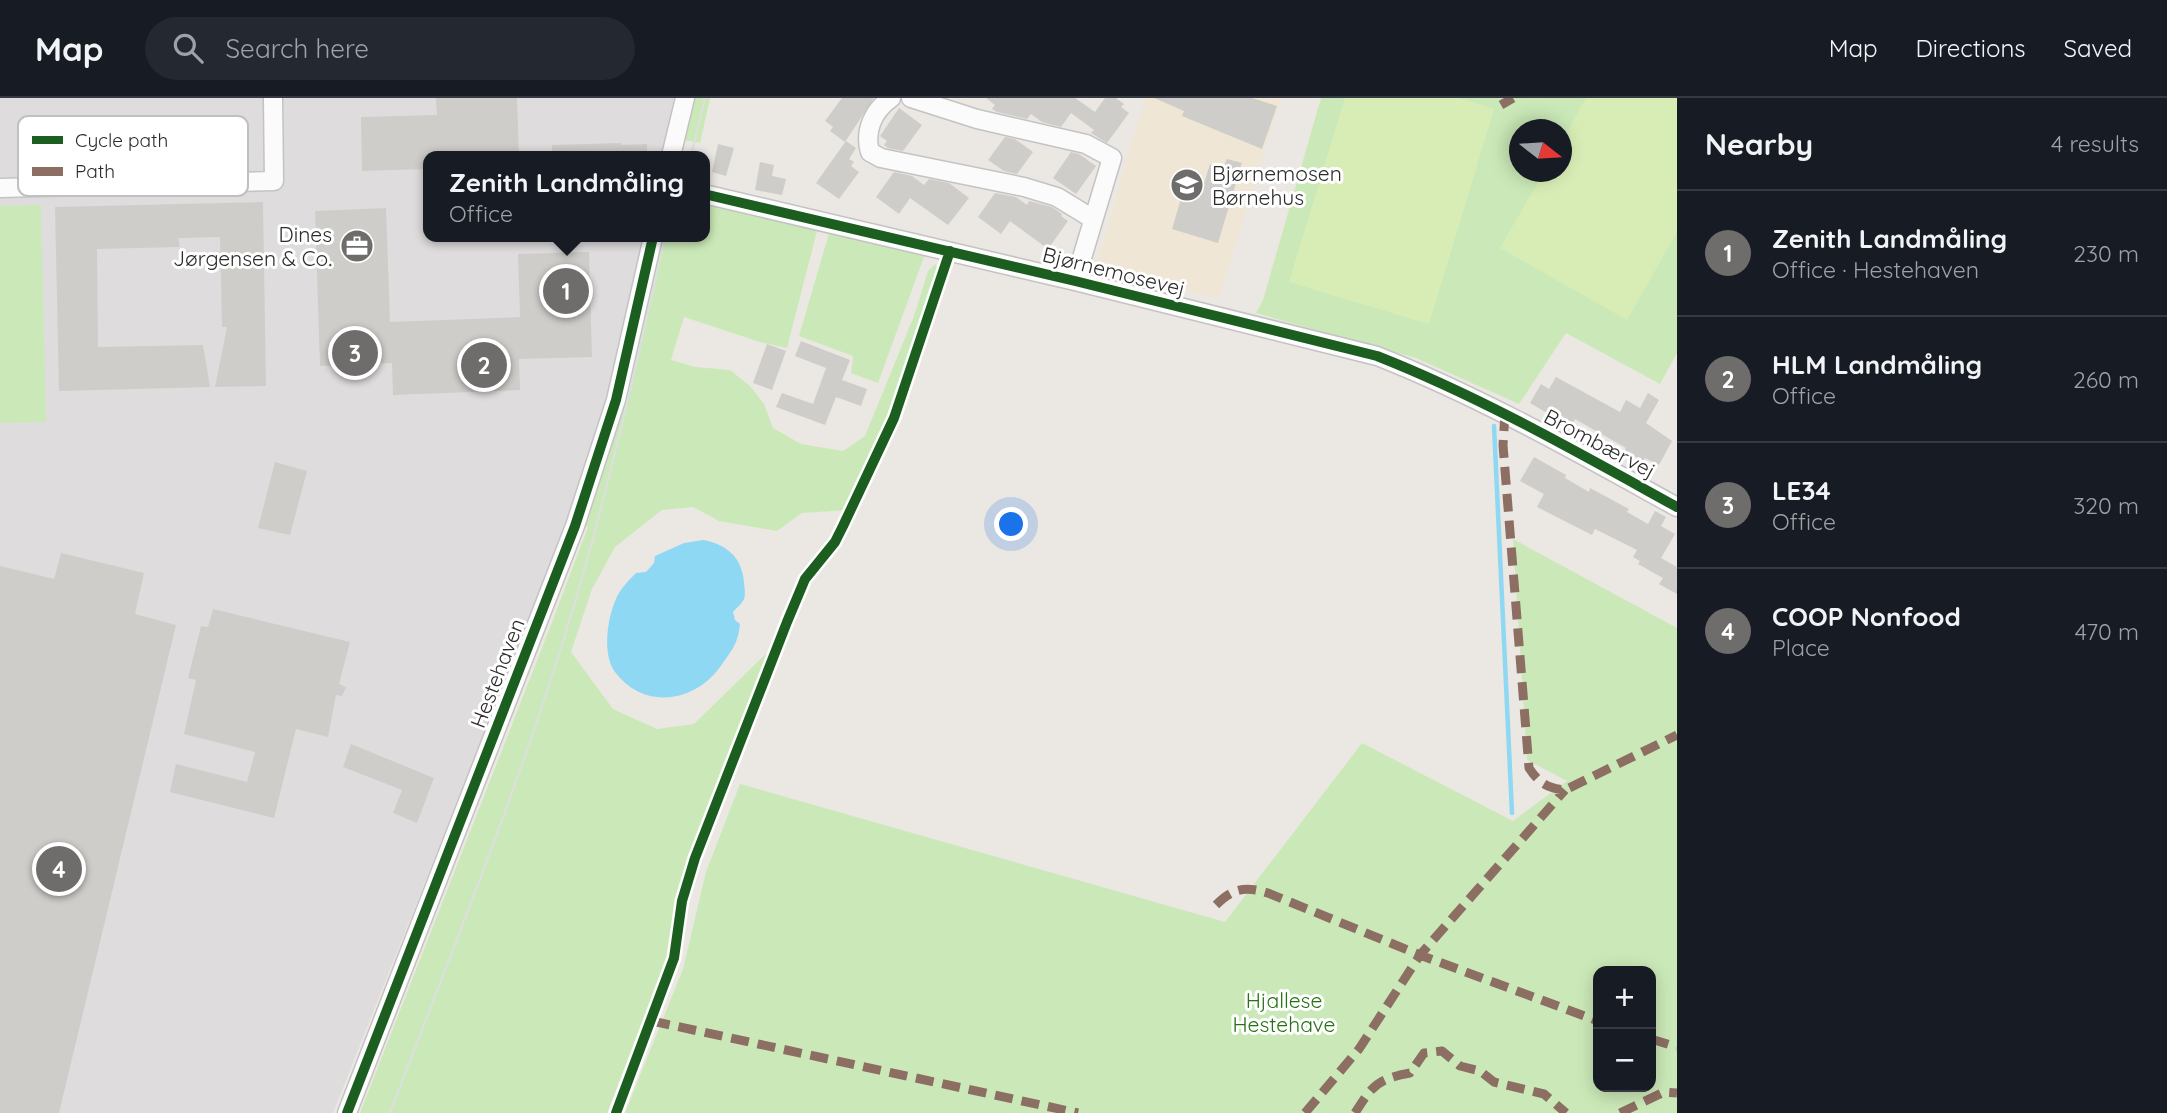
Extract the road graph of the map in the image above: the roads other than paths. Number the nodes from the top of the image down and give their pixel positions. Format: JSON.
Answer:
{"nodes":[{"id":1,"x":273,"y":98,"type":"edge"},
{"id":2,"x":685,"y":98,"type":"edge"},
{"id":3,"x":891,"y":98,"type":"edge"},
{"id":4,"x":911,"y":98,"type":"edge"},
{"id":5,"x":672,"y":151,"type":"edge"},
{"id":6,"x":248,"y":182,"type":"edge"},
{"id":7,"x":0,"y":188,"type":"edge"},
{"id":8,"x":18,"y":188,"type":"edge"},
{"id":9,"x":710,"y":195,"type":"edge"},
{"id":10,"x":1093,"y":219,"type":"junction"},
{"id":11,"x":652,"y":242,"type":"edge"},
{"id":12,"x":1075,"y":281,"type":"junction"},
{"id":13,"x":1505,"y":413,"type":"joint"},
{"id":14,"x":1677,"y":507,"type":"edge"},
{"id":15,"x":347,"y":1113,"type":"edge"}],
"edges":[{"from":1,"to":6,"type":"street"},
{"from":2,"to":5,"type":"street"},
{"from":3,"to":10,"type":"street"},
{"from":4,"to":10,"type":"street","name":"Bjørnemosevej"},
{"from":7,"to":8,"type":"street"},
{"from":9,"to":12,"type":"street","name":"Bjørnemosevej"},
{"from":10,"to":12,"type":"street","name":"Bjørnemosevej"},
{"from":11,"to":15,"type":"street","name":"Hestehaven"},
{"from":12,"to":13,"type":"street","name":"Bjørnemosevej"},
{"from":13,"to":14,"type":"street","name":"Brombærvej"}]}
